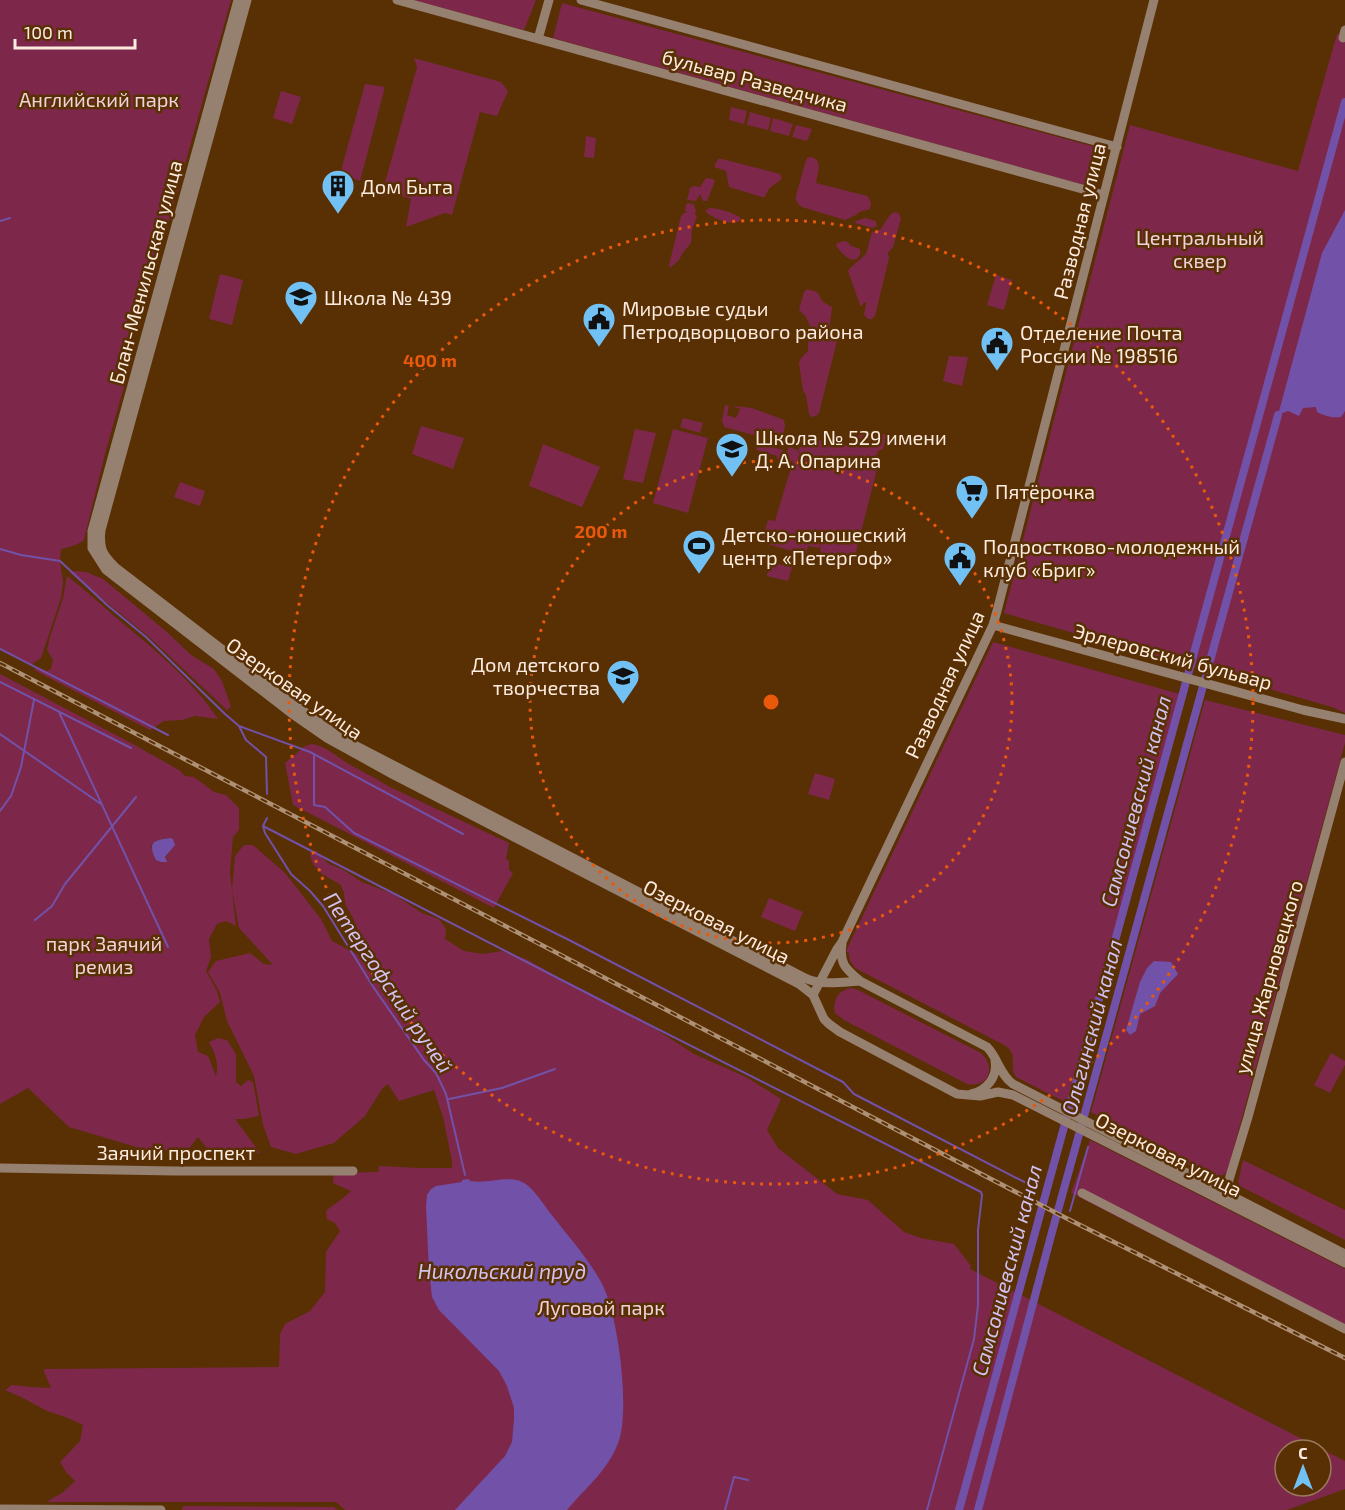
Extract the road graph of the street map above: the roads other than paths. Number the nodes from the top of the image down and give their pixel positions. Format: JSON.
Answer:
{"nodes":[{"id":1,"x":238,"y":0,"type":"edge"},
{"id":2,"x":247,"y":0,"type":"edge"},
{"id":3,"x":397,"y":0,"type":"edge"},
{"id":4,"x":549,"y":0,"type":"edge"},
{"id":5,"x":581,"y":0,"type":"edge"},
{"id":6,"x":1154,"y":0,"type":"edge"},
{"id":7,"x":538,"y":39,"type":"junction"},
{"id":8,"x":1117,"y":147,"type":"junction"},
{"id":9,"x":1104,"y":195,"type":"junction"},
{"id":10,"x":98,"y":553,"type":"junction"},
{"id":11,"x":993,"y":625,"type":"junction"},
{"id":12,"x":1345,"y":719,"type":"edge"},
{"id":13,"x":1345,"y":762,"type":"edge"},
{"id":14,"x":842,"y":942,"type":"junction"},
{"id":15,"x":860,"y":981,"type":"junction"},
{"id":16,"x":820,"y":982,"type":"junction"},
{"id":17,"x":813,"y":995,"type":"junction"},
{"id":18,"x":993,"y":1054,"type":"junction"},
{"id":19,"x":965,"y":1095,"type":"junction"},
{"id":20,"x":1056,"y":1111,"type":"junction"},
{"id":21,"x":0,"y":1168,"type":"edge"},
{"id":22,"x":353,"y":1171,"type":"dead end"},
{"id":23,"x":1082,"y":1193,"type":"dead end"},
{"id":24,"x":1222,"y":1196,"type":"junction"},
{"id":25,"x":1345,"y":1254,"type":"edge"},
{"id":26,"x":1345,"y":1263,"type":"edge"},
{"id":27,"x":1345,"y":1329,"type":"edge"},
{"id":28,"x":0,"y":1509,"type":"edge"},
{"id":29,"x":161,"y":1510,"type":"edge"}],
"edges":[{"from":1,"to":10,"type":"street","name":"Блан-Менильская улица"},
{"from":2,"to":10,"type":"street","name":"Блан-Менильская улица"},
{"from":3,"to":7,"type":"street","name":"бульвар Разведчика"},
{"from":4,"to":7,"type":"street"},
{"from":5,"to":8,"type":"street","name":"бульвар Разведчика"},
{"from":6,"to":8,"type":"street","name":"Разводная улица"},
{"from":7,"to":9,"type":"street","name":"бульвар Разведчика"},
{"from":8,"to":9,"type":"street","name":"Разводная улица"},
{"from":9,"to":11,"type":"street","name":"Разводная улица"},
{"from":10,"to":16,"type":"street","name":"Озерковая улица"},
{"from":10,"to":17,"type":"street","name":"Озерковая улица"},
{"from":11,"to":12,"type":"street","name":"Эрлеровский бульвар"},
{"from":11,"to":14,"type":"street","name":"Разводная улица"},
{"from":13,"to":24,"type":"street","name":"улица Жарновецкого"},
{"from":14,"to":15,"type":"street","name":"Озерковая улица"},
{"from":14,"to":16,"type":"street","name":"Разводная улица"},
{"from":15,"to":16,"type":"street","name":"Озерковая улица"},
{"from":15,"to":18,"type":"street","name":"Озерковая улица"},
{"from":16,"to":17,"type":"street","name":"Разводная улица"},
{"from":17,"to":19,"type":"street","name":"Озерковая улица"},
{"from":18,"to":19,"type":"street"},
{"from":18,"to":20,"type":"street","name":"Озерковая улица"},
{"from":19,"to":20,"type":"street","name":"Озерковая улица"},
{"from":20,"to":24,"type":"street","name":"Озерковая улица"},
{"from":21,"to":22,"type":"street","name":"Заячий проспект"},
{"from":23,"to":27,"type":"street"},
{"from":24,"to":25,"type":"street","name":"Озерковая улица"},
{"from":24,"to":26,"type":"street","name":"Озерковая улица"},
{"from":28,"to":29,"type":"street"}]}
